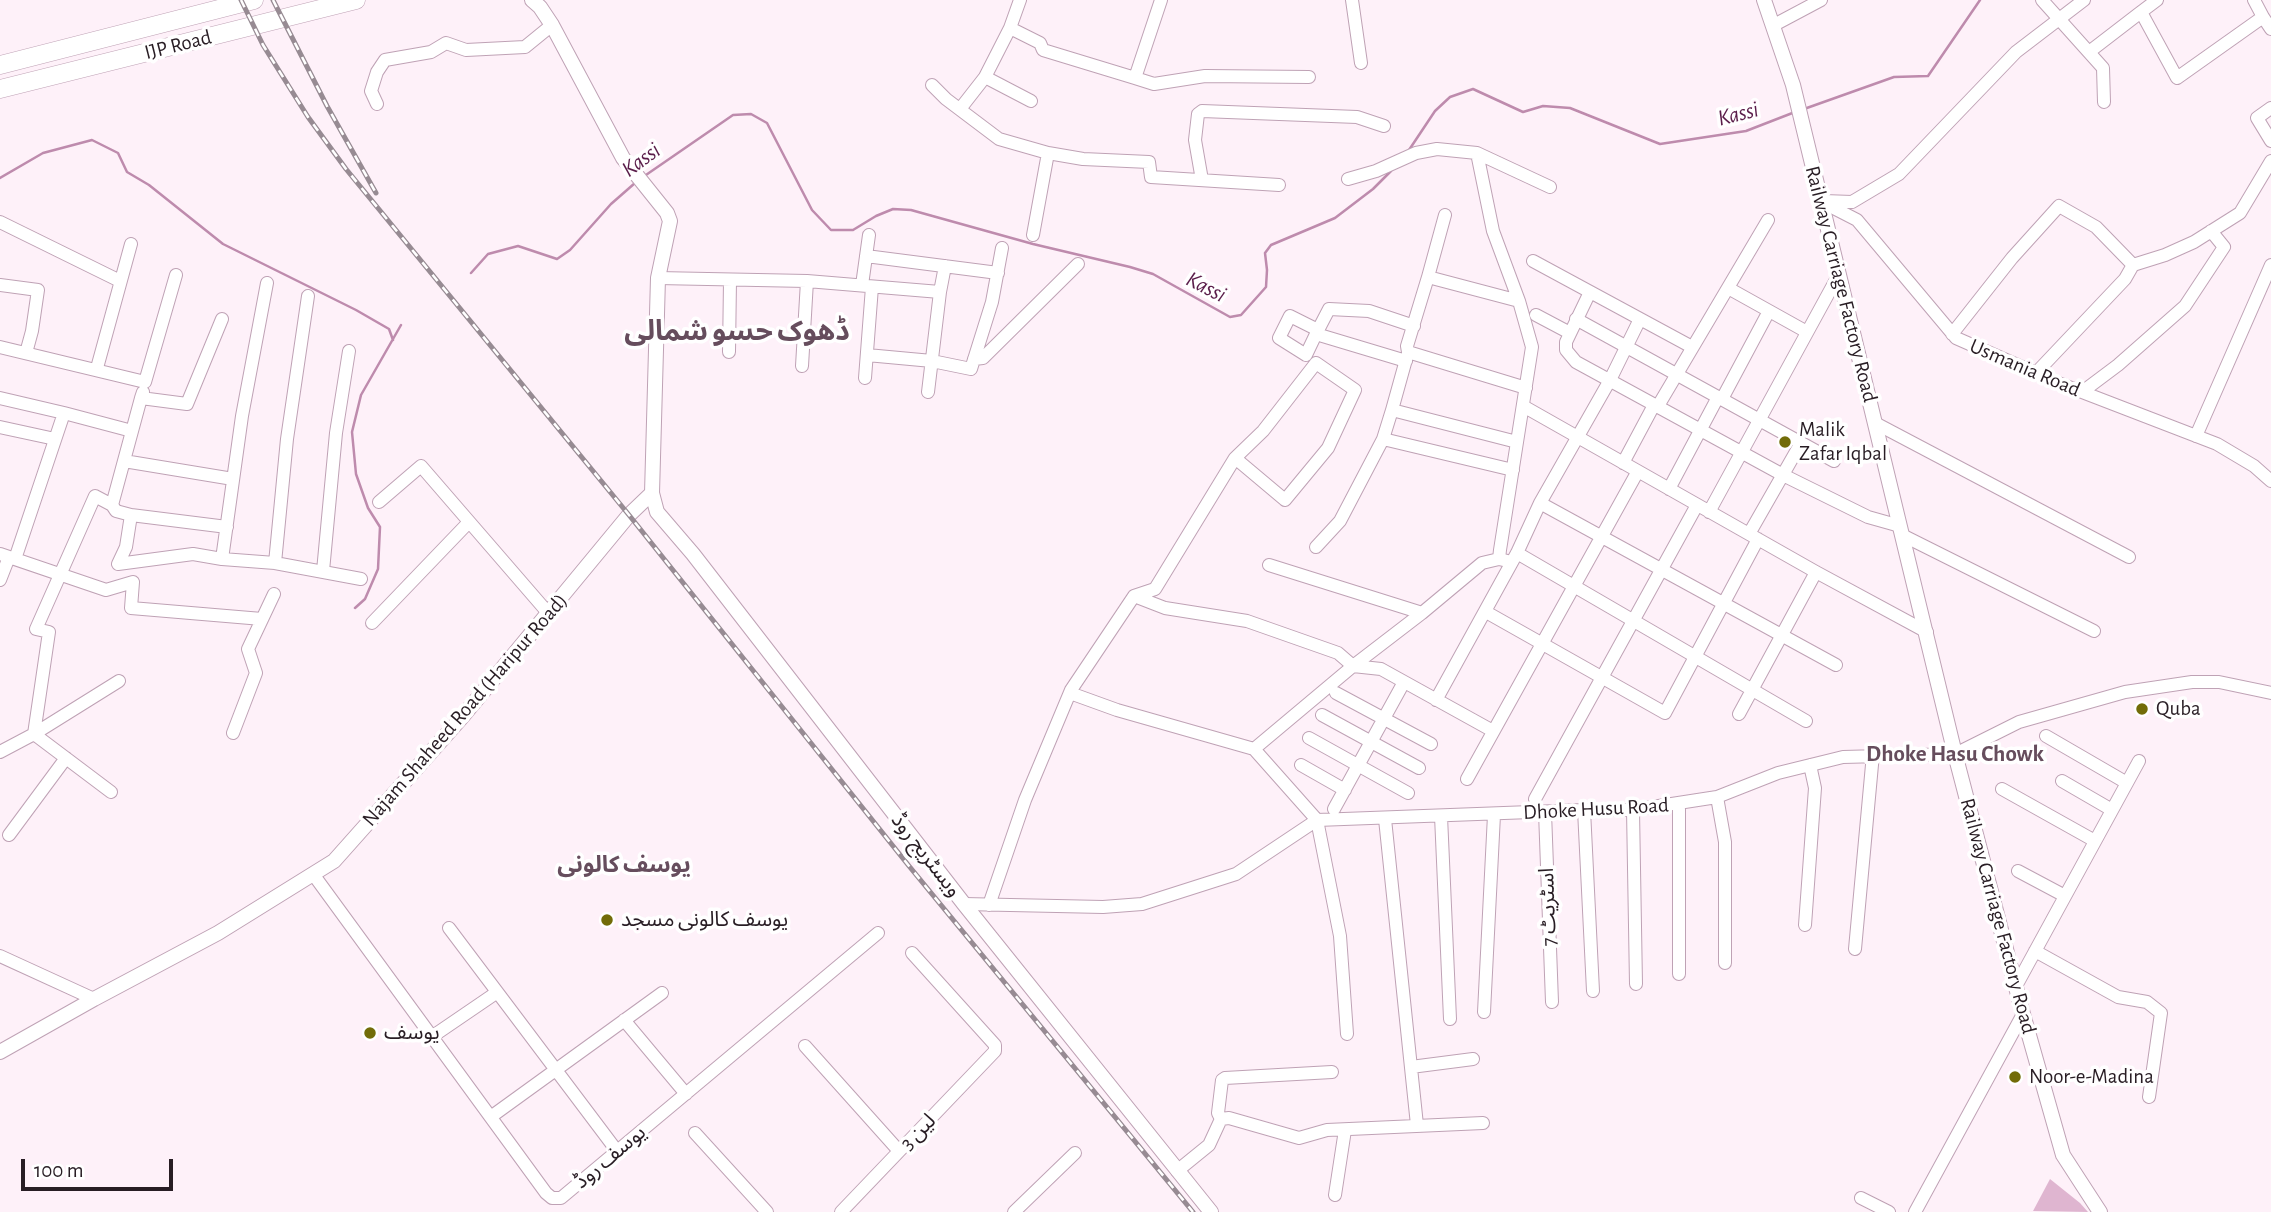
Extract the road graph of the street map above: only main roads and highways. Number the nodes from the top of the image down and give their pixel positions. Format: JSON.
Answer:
{"nodes":[{"id":1,"x":254,"y":0,"type":"edge"},
{"id":2,"x":356,"y":0,"type":"edge"},
{"id":3,"x":1764,"y":0,"type":"edge"},
{"id":4,"x":538,"y":2,"type":"edge"},
{"id":5,"x":0,"y":65,"type":"edge"},
{"id":6,"x":0,"y":89,"type":"edge"},
{"id":7,"x":652,"y":493,"type":"junction"},
{"id":8,"x":0,"y":1052,"type":"edge"},
{"id":9,"x":1211,"y":1212,"type":"edge"},
{"id":10,"x":2100,"y":1212,"type":"edge"}],
"edges":[{"from":1,"to":5,"type":"highway","name":"IJP Road"},
{"from":2,"to":6,"type":"highway","name":"IJP Road"},
{"from":3,"to":10,"type":"main road","name":"Railway Carriage Factory Road"},
{"from":4,"to":7,"type":"main road"},
{"from":7,"to":8,"type":"main road","name":"Najam Shaheed Road (Haripur Road)"},
{"from":7,"to":9,"type":"main road","name":"ویسٹریج روڈ"}]}
